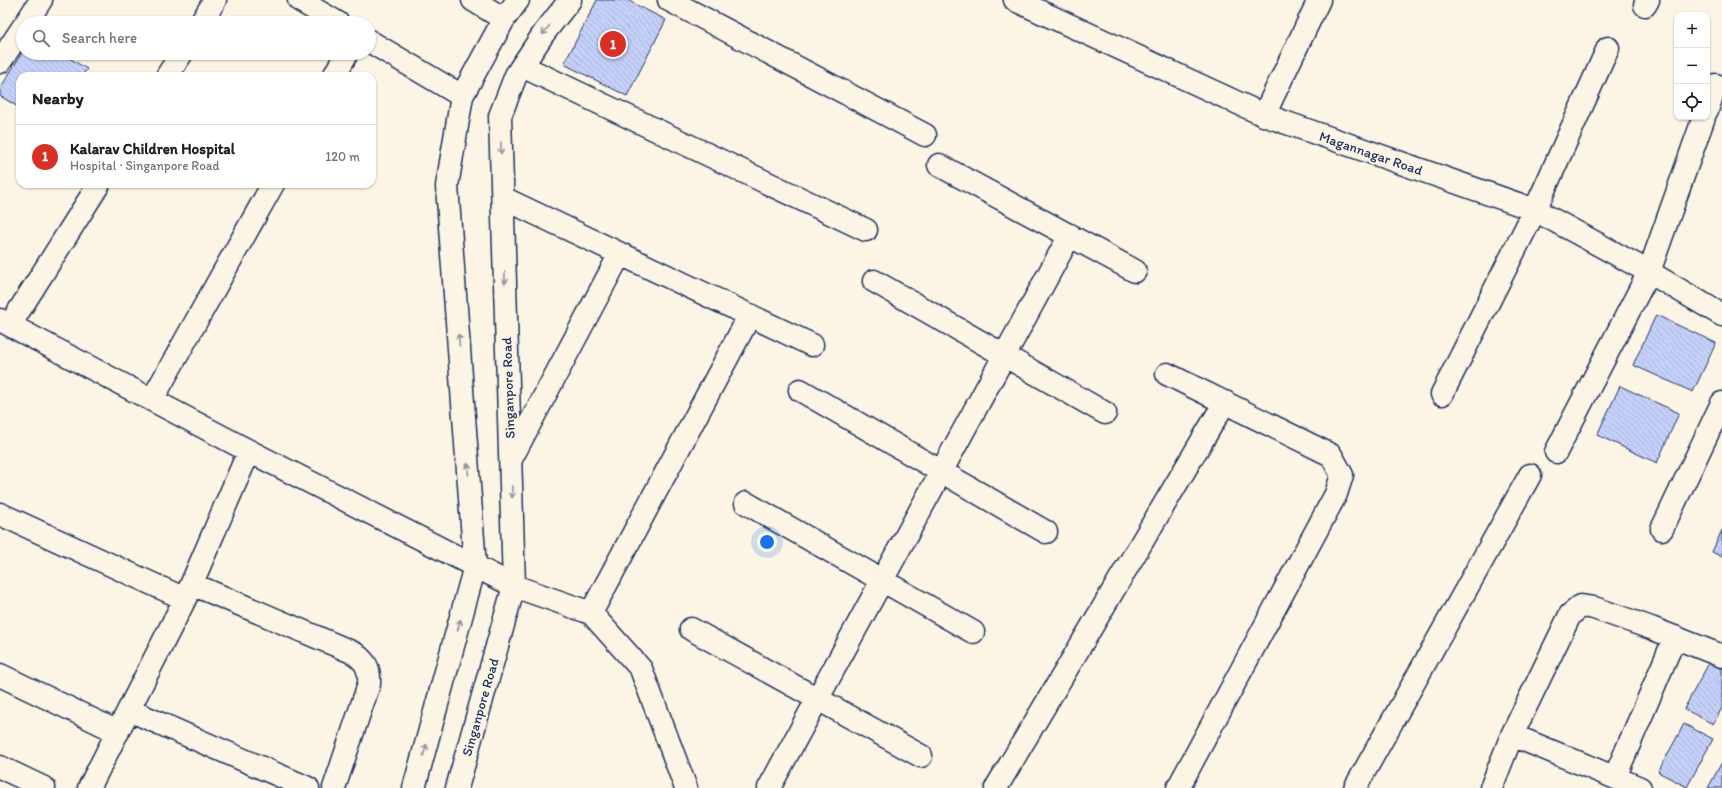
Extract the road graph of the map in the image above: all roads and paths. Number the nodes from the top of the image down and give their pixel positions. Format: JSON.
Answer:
{"nodes":[{"id":1,"x":40,"y":0,"type":"edge"},
{"id":2,"x":215,"y":0,"type":"edge"},
{"id":3,"x":299,"y":0,"type":"edge"},
{"id":4,"x":473,"y":0,"type":"edge"},
{"id":5,"x":518,"y":0,"type":"edge"},
{"id":6,"x":570,"y":0,"type":"edge"},
{"id":7,"x":669,"y":0,"type":"edge"},
{"id":8,"x":1015,"y":0,"type":"edge"},
{"id":9,"x":1319,"y":0,"type":"edge"},
{"id":10,"x":30,"y":16,"type":"edge"},
{"id":11,"x":205,"y":16,"type":"edge"},
{"id":12,"x":326,"y":16,"type":"edge"},
{"id":13,"x":504,"y":19,"type":"junction"},
{"id":14,"x":16,"y":38,"type":"edge"},
{"id":15,"x":376,"y":45,"type":"edge"},
{"id":16,"x":1608,"y":48,"type":"dead end"},
{"id":17,"x":177,"y":60,"type":"edge"},
{"id":18,"x":343,"y":60,"type":"edge"},
{"id":19,"x":0,"y":62,"type":"edge"},
{"id":20,"x":522,"y":66,"type":"junction"},
{"id":21,"x":170,"y":72,"type":"edge"},
{"id":22,"x":336,"y":72,"type":"edge"},
{"id":23,"x":1716,"y":85,"type":"dead end"},
{"id":24,"x":462,"y":96,"type":"junction"},
{"id":25,"x":1710,"y":102,"type":"edge"},
{"id":26,"x":1264,"y":115,"type":"junction"},
{"id":27,"x":1703,"y":120,"type":"edge"},
{"id":28,"x":925,"y":135,"type":"dead end"},
{"id":29,"x":938,"y":165,"type":"dead end"},
{"id":30,"x":96,"y":188,"type":"edge"},
{"id":31,"x":271,"y":188,"type":"edge"},
{"id":32,"x":503,"y":198,"type":"junction"},
{"id":33,"x":1535,"y":210,"type":"junction"},
{"id":34,"x":866,"y":230,"type":"dead end"},
{"id":35,"x":1070,"y":235,"type":"junction"},
{"id":36,"x":620,"y":254,"type":"junction"},
{"id":37,"x":1135,"y":271,"type":"dead end"},
{"id":38,"x":1649,"y":272,"type":"junction"},
{"id":39,"x":874,"y":281,"type":"dead end"},
{"id":40,"x":750,"y":315,"type":"junction"},
{"id":41,"x":1722,"y":316,"type":"edge"},
{"id":42,"x":5,"y":323,"type":"edge"},
{"id":43,"x":812,"y":345,"type":"dead end"},
{"id":44,"x":1004,"y":356,"type":"junction"},
{"id":45,"x":1167,"y":374,"type":"dead end"},
{"id":46,"x":800,"y":390,"type":"dead end"},
{"id":47,"x":1442,"y":394,"type":"dead end"},
{"id":48,"x":152,"y":400,"type":"junction"},
{"id":49,"x":1225,"y":402,"type":"junction"},
{"id":50,"x":1722,"y":402,"type":"edge"},
{"id":51,"x":1105,"y":413,"type":"dead end"},
{"id":52,"x":249,"y":451,"type":"junction"},
{"id":53,"x":1556,"y":452,"type":"dead end"},
{"id":54,"x":510,"y":458,"type":"junction"},
{"id":55,"x":941,"y":471,"type":"junction"},
{"id":56,"x":1530,"y":475,"type":"dead end"},
{"id":57,"x":746,"y":503,"type":"dead end"},
{"id":58,"x":0,"y":514,"type":"edge"},
{"id":59,"x":1662,"y":530,"type":"dead end"},
{"id":60,"x":1046,"y":532,"type":"dead end"},
{"id":61,"x":475,"y":566,"type":"junction"},
{"id":62,"x":882,"y":580,"type":"junction"},
{"id":63,"x":514,"y":586,"type":"junction"},
{"id":64,"x":188,"y":591,"type":"junction"},
{"id":65,"x":591,"y":613,"type":"junction"},
{"id":66,"x":691,"y":629,"type":"dead end"},
{"id":67,"x":973,"y":632,"type":"dead end"},
{"id":68,"x":1675,"y":637,"type":"junction"},
{"id":69,"x":1722,"y":656,"type":"edge"},
{"id":70,"x":0,"y":676,"type":"edge"},
{"id":71,"x":817,"y":699,"type":"junction"},
{"id":72,"x":129,"y":710,"type":"junction"},
{"id":73,"x":118,"y":732,"type":"junction"},
{"id":74,"x":1512,"y":735,"type":"junction"},
{"id":75,"x":921,"y":756,"type":"dead end"},
{"id":76,"x":0,"y":767,"type":"edge"},
{"id":77,"x":1614,"y":777,"type":"junction"},
{"id":78,"x":44,"y":788,"type":"edge"},
{"id":79,"x":89,"y":788,"type":"edge"},
{"id":80,"x":308,"y":788,"type":"edge"},
{"id":81,"x":334,"y":788,"type":"edge"},
{"id":82,"x":414,"y":788,"type":"edge"},
{"id":83,"x":456,"y":788,"type":"edge"},
{"id":84,"x":686,"y":788,"type":"edge"},
{"id":85,"x":769,"y":788,"type":"edge"},
{"id":86,"x":996,"y":788,"type":"edge"},
{"id":87,"x":1178,"y":788,"type":"edge"},
{"id":88,"x":1355,"y":788,"type":"edge"},
{"id":89,"x":1490,"y":788,"type":"edge"},
{"id":90,"x":1640,"y":788,"type":"edge"}],
"edges":[{"from":1,"to":10,"type":"street"},
{"from":2,"to":11,"type":"street"},
{"from":3,"to":12,"type":"street"},
{"from":4,"to":13,"type":"street"},
{"from":5,"to":13,"type":"street"},
{"from":6,"to":20,"type":"street","name":"Singanpore Road","one_way":true},
{"from":7,"to":28,"type":"street"},
{"from":8,"to":26,"type":"street","name":"Magannagar Road"},
{"from":9,"to":26,"type":"street"},
{"from":13,"to":24,"type":"street"},
{"from":14,"to":19,"type":"street"},
{"from":15,"to":24,"type":"street"},
{"from":16,"to":33,"type":"street"},
{"from":17,"to":21,"type":"street"},
{"from":18,"to":22,"type":"street"},
{"from":20,"to":32,"type":"street","name":"Singanpore Road","one_way":true},
{"from":20,"to":34,"type":"street"},
{"from":23,"to":25,"type":"street"},
{"from":61,"to":24,"type":"street","one_way":true},
{"from":26,"to":33,"type":"street","name":"Magannagar Road"},
{"from":27,"to":38,"type":"street"},
{"from":29,"to":35,"type":"street"},
{"from":30,"to":42,"type":"street"},
{"from":31,"to":48,"type":"street"},
{"from":32,"to":36,"type":"street"},
{"from":32,"to":54,"type":"street","name":"Singanpore Road","one_way":true},
{"from":33,"to":38,"type":"street","name":"Magannagar Road"},
{"from":33,"to":47,"type":"street"},
{"from":35,"to":37,"type":"street"},
{"from":35,"to":44,"type":"street"},
{"from":36,"to":40,"type":"street"},
{"from":36,"to":54,"type":"street"},
{"from":38,"to":41,"type":"street","name":"Magannagar Road"},
{"from":38,"to":53,"type":"street"},
{"from":39,"to":44,"type":"street"},
{"from":40,"to":43,"type":"street"},
{"from":40,"to":65,"type":"street"},
{"from":42,"to":48,"type":"street"},
{"from":44,"to":51,"type":"street"},
{"from":44,"to":55,"type":"street"},
{"from":45,"to":49,"type":"street"},
{"from":46,"to":55,"type":"street"},
{"from":48,"to":52,"type":"street"},
{"from":49,"to":86,"type":"street"},
{"from":49,"to":87,"type":"street"},
{"from":50,"to":59,"type":"street"},
{"from":52,"to":61,"type":"street"},
{"from":52,"to":64,"type":"street"},
{"from":54,"to":63,"type":"street","name":"Singanpore Road","one_way":true},
{"from":55,"to":60,"type":"street"},
{"from":55,"to":62,"type":"street"},
{"from":56,"to":88,"type":"street"},
{"from":57,"to":62,"type":"street"},
{"from":58,"to":64,"type":"street"},
{"from":61,"to":63,"type":"street"},
{"from":82,"to":61,"type":"street","one_way":true},
{"from":62,"to":67,"type":"street"},
{"from":62,"to":71,"type":"street"},
{"from":63,"to":65,"type":"street"},
{"from":63,"to":83,"type":"street","name":"Singanpore Road"},
{"from":64,"to":72,"type":"street"},
{"from":64,"to":81,"type":"street"},
{"from":65,"to":84,"type":"street"},
{"from":66,"to":71,"type":"street"},
{"from":68,"to":69,"type":"street"},
{"from":68,"to":74,"type":"street"},
{"from":68,"to":77,"type":"street"},
{"from":70,"to":73,"type":"street"},
{"from":71,"to":75,"type":"street"},
{"from":71,"to":85,"type":"street"},
{"from":72,"to":73,"type":"street"},
{"from":72,"to":80,"type":"street"},
{"from":73,"to":79,"type":"street"},
{"from":74,"to":77,"type":"street"},
{"from":74,"to":89,"type":"street"},
{"from":76,"to":78,"type":"street"},
{"from":77,"to":90,"type":"street"}]}
